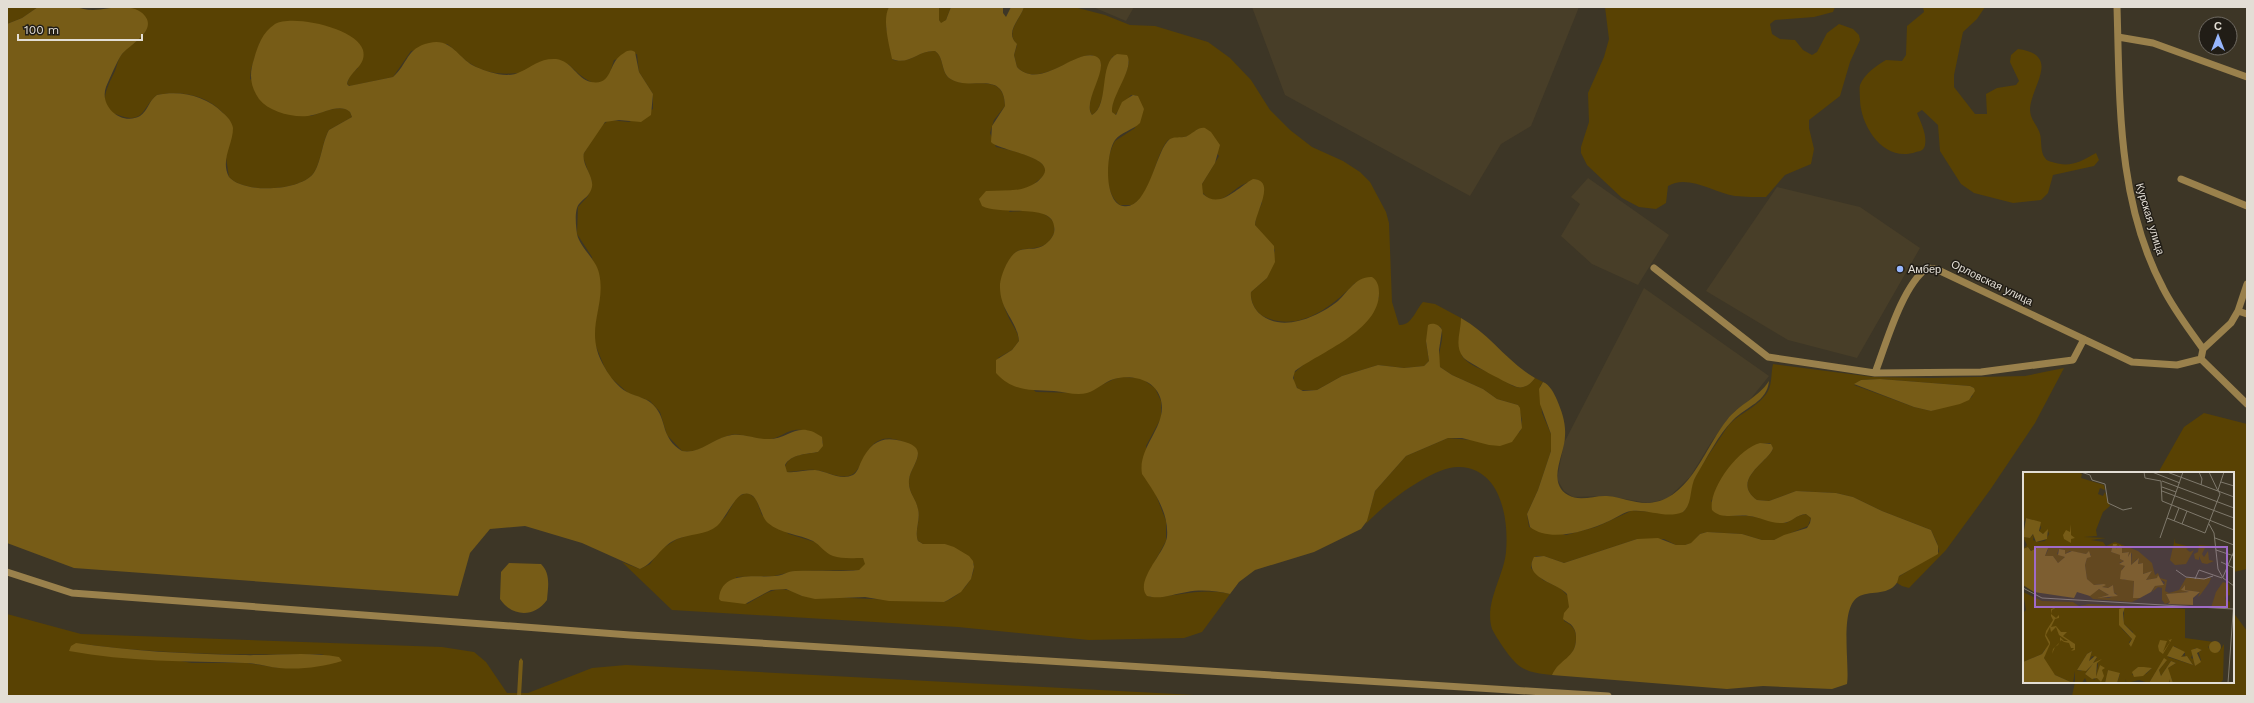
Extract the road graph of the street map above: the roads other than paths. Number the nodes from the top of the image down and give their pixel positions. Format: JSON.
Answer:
{"nodes":[{"id":1,"x":2117,"y":7,"type":"edge"},
{"id":2,"x":2118,"y":37,"type":"junction"},
{"id":3,"x":2247,"y":77,"type":"edge"},
{"id":4,"x":2181,"y":179,"type":"dead end"},
{"id":5,"x":2247,"y":206,"type":"edge"},
{"id":6,"x":1654,"y":268,"type":"dead end"},
{"id":7,"x":2247,"y":284,"type":"edge"},
{"id":8,"x":2238,"y":311,"type":"junction"},
{"id":9,"x":2247,"y":314,"type":"edge"},
{"id":10,"x":2084,"y":339,"type":"junction"},
{"id":11,"x":2203,"y":349,"type":"junction"},
{"id":12,"x":2201,"y":359,"type":"junction"},
{"id":13,"x":1875,"y":373,"type":"junction"},
{"id":14,"x":2247,"y":404,"type":"edge"},
{"id":15,"x":7,"y":572,"type":"edge"},
{"id":16,"x":1608,"y":696,"type":"edge"}],
"edges":[{"from":1,"to":2,"type":"street","name":"Курская улица"},
{"from":2,"to":3,"type":"street"},
{"from":2,"to":11,"type":"street","name":"Курская улица"},
{"from":4,"to":5,"type":"street"},
{"from":6,"to":13,"type":"street"},
{"from":7,"to":8,"type":"street"},
{"from":8,"to":9,"type":"street"},
{"from":8,"to":11,"type":"street"},
{"from":10,"to":12,"type":"street","name":"Орловская улица"},
{"from":10,"to":13,"type":"street"},
{"from":10,"to":13,"type":"street","name":"Орловская улица"},
{"from":11,"to":12,"type":"street"},
{"from":12,"to":14,"type":"street"},
{"from":15,"to":16,"type":"street"}]}
